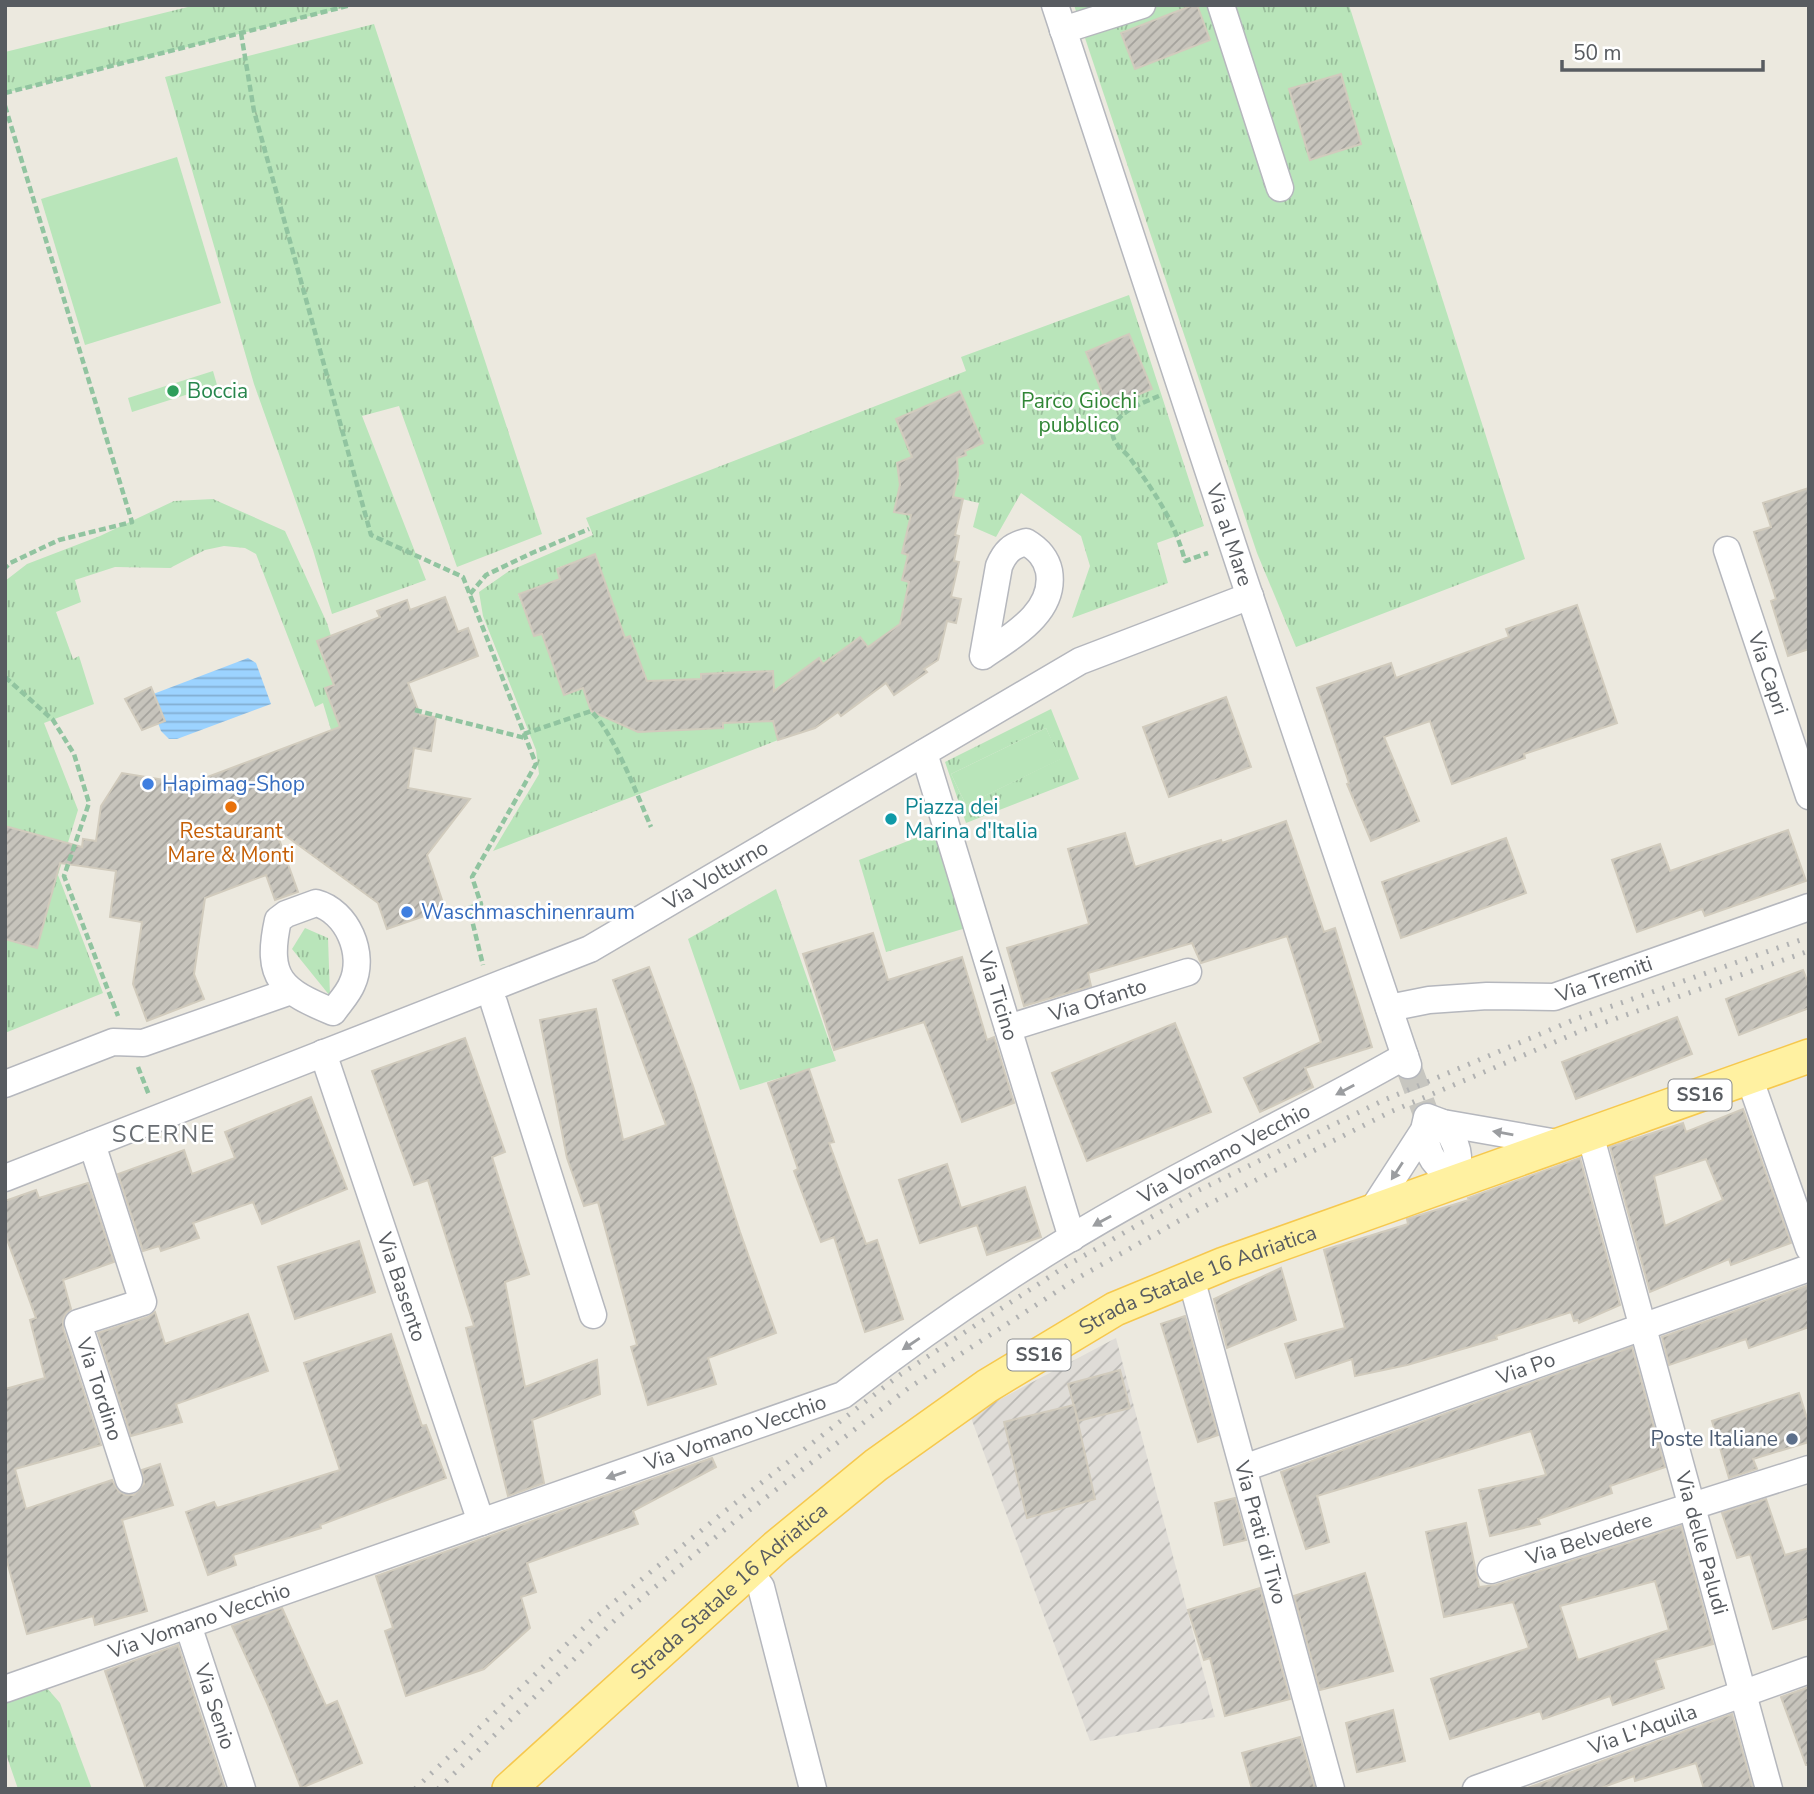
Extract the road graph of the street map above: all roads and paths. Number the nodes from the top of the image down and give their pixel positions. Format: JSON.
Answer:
{"nodes":[{"id":1,"x":351,"y":5,"type":"edge"},
{"id":2,"x":1142,"y":5,"type":"edge"},
{"id":3,"x":1221,"y":5,"type":"edge"},
{"id":4,"x":1059,"y":18,"type":"edge"},
{"id":5,"x":241,"y":33,"type":"junction"},
{"id":6,"x":5,"y":93,"type":"edge"},
{"id":7,"x":5,"y":106,"type":"edge"},
{"id":8,"x":1280,"y":188,"type":"dead end"},
{"id":9,"x":1180,"y":386,"type":"junction"},
{"id":10,"x":589,"y":529,"type":"dead end"},
{"id":11,"x":1216,"y":550,"type":"dead end"},
{"id":12,"x":1727,"y":550,"type":"dead end"},
{"id":13,"x":5,"y":568,"type":"edge"},
{"id":14,"x":470,"y":594,"type":"junction"},
{"id":15,"x":1250,"y":596,"type":"junction"},
{"id":16,"x":5,"y":677,"type":"edge"},
{"id":17,"x":415,"y":710,"type":"dead end"},
{"id":18,"x":525,"y":736,"type":"junction"},
{"id":19,"x":924,"y":753,"type":"junction"},
{"id":20,"x":1809,"y":796,"type":"edge"},
{"id":21,"x":651,"y":827,"type":"dead end"},
{"id":22,"x":1809,"y":907,"type":"edge"},
{"id":23,"x":1188,"y":972,"type":"dead end"},
{"id":24,"x":290,"y":991,"type":"junction"},
{"id":25,"x":492,"y":996,"type":"junction"},
{"id":26,"x":1389,"y":1008,"type":"junction"},
{"id":27,"x":333,"y":1012,"type":"junction"},
{"id":28,"x":1008,"y":1028,"type":"junction"},
{"id":29,"x":128,"y":1042,"type":"junction"},
{"id":30,"x":334,"y":1049,"type":"junction"},
{"id":31,"x":1809,"y":1056,"type":"edge"},
{"id":32,"x":1406,"y":1060,"type":"joint"},
{"id":33,"x":1749,"y":1077,"type":"junction"},
{"id":34,"x":5,"y":1084,"type":"edge"},
{"id":35,"x":158,"y":1118,"type":"junction"},
{"id":36,"x":1433,"y":1127,"type":"junction"},
{"id":37,"x":1577,"y":1139,"type":"junction"},
{"id":38,"x":92,"y":1144,"type":"junction"},
{"id":39,"x":5,"y":1178,"type":"edge"},
{"id":40,"x":1457,"y":1181,"type":"junction"},
{"id":41,"x":1371,"y":1212,"type":"junction"},
{"id":42,"x":1072,"y":1238,"type":"junction"},
{"id":43,"x":1809,"y":1248,"type":"edge"},
{"id":44,"x":1809,"y":1268,"type":"edge"},
{"id":45,"x":1191,"y":1278,"type":"junction"},
{"id":46,"x":593,"y":1315,"type":"dead end"},
{"id":47,"x":1643,"y":1327,"type":"junction"},
{"id":48,"x":1244,"y":1468,"type":"junction"},
{"id":49,"x":1809,"y":1469,"type":"edge"},
{"id":50,"x":129,"y":1480,"type":"dead end"},
{"id":51,"x":1691,"y":1507,"type":"junction"},
{"id":52,"x":481,"y":1522,"type":"junction"},
{"id":53,"x":1491,"y":1570,"type":"dead end"},
{"id":54,"x":749,"y":1571,"type":"junction"},
{"id":55,"x":188,"y":1625,"type":"junction"},
{"id":56,"x":1809,"y":1670,"type":"edge"},
{"id":57,"x":5,"y":1689,"type":"edge"},
{"id":58,"x":1743,"y":1693,"type":"junction"},
{"id":59,"x":242,"y":1789,"type":"edge"},
{"id":60,"x":509,"y":1789,"type":"edge"},
{"id":61,"x":813,"y":1789,"type":"edge"},
{"id":62,"x":1331,"y":1789,"type":"edge"},
{"id":63,"x":1476,"y":1789,"type":"edge"},
{"id":64,"x":1769,"y":1789,"type":"edge"}],
"edges":[{"from":1,"to":5,"type":"path"},
{"from":2,"to":4,"type":"street"},
{"from":3,"to":8,"type":"street"},
{"from":4,"to":9,"type":"street","name":"Via al Mare"},
{"from":5,"to":6,"type":"path"},
{"from":5,"to":14,"type":"path"},
{"from":7,"to":13,"type":"path"},
{"from":9,"to":11,"type":"path"},
{"from":9,"to":15,"type":"street","name":"Via al Mare"},
{"from":10,"to":14,"type":"path"},
{"from":12,"to":20,"type":"street","name":"Via Capri"},
{"from":14,"to":18,"type":"path"},
{"from":15,"to":19,"type":"street","name":"Via Volturno"},
{"from":15,"to":26,"type":"street","name":"Via al Mare"},
{"from":16,"to":29,"type":"path"},
{"from":17,"to":18,"type":"path"},
{"from":18,"to":21,"type":"path"},
{"from":18,"to":25,"type":"path"},
{"from":19,"to":25,"type":"street","name":"Via Volturno"},
{"from":19,"to":28,"type":"street","name":"Via Ticino"},
{"from":22,"to":26,"type":"street","name":"Via Tremiti"},
{"from":23,"to":28,"type":"street","name":"Via Ofanto"},
{"from":24,"to":27,"type":"street"},
{"from":24,"to":27,"type":"street"},
{"from":24,"to":29,"type":"street"},
{"from":25,"to":30,"type":"street","name":"Via Volturno"},
{"from":25,"to":46,"type":"street"},
{"from":26,"to":32,"type":"street","name":"Via al Mare"},
{"from":27,"to":30,"type":"street","name":"Via Basento"},
{"from":28,"to":42,"type":"street","name":"Via Ticino"},
{"from":29,"to":34,"type":"street"},
{"from":29,"to":35,"type":"path"},
{"from":30,"to":35,"type":"street","name":"Via Volturno"},
{"from":30,"to":52,"type":"street","name":"Via Basento"},
{"from":31,"to":33,"type":"main road","name":"Strada Statale 16 Adriatica","number":"SS16"},
{"from":32,"to":42,"type":"street","name":"Via Vomano Vecchio","one_way":true},
{"from":33,"to":37,"type":"main road","name":"Strada Statale 16 Adriatica","number":"SS16"},
{"from":33,"to":43,"type":"street"},
{"from":35,"to":38,"type":"street","name":"Via Volturno"},
{"from":37,"to":36,"type":"street","one_way":true},
{"from":36,"to":40,"type":"street"},
{"from":36,"to":41,"type":"street","one_way":true},
{"from":37,"to":40,"type":"main road","name":"Strada Statale 16 Adriatica","number":"SS16"},
{"from":37,"to":47,"type":"street","name":"Via delle Paludi"},
{"from":38,"to":39,"type":"street","name":"Via Volturno"},
{"from":38,"to":50,"type":"street","name":"Via Tordino"},
{"from":40,"to":41,"type":"main road","name":"Strada Statale 16 Adriatica","number":"SS16"},
{"from":41,"to":45,"type":"main road","name":"Strada Statale 16 Adriatica","number":"SS16"},
{"from":42,"to":52,"type":"street","name":"Via Vomano Vecchio","one_way":true},
{"from":44,"to":47,"type":"street","name":"Via Po"},
{"from":45,"to":48,"type":"street","name":"Via Prati di Tivo"},
{"from":45,"to":54,"type":"main road","name":"Strada Statale 16 Adriatica","number":"SS16"},
{"from":47,"to":48,"type":"street","name":"Via Po"},
{"from":47,"to":51,"type":"street","name":"Via delle Paludi"},
{"from":48,"to":62,"type":"street","name":"Via Prati di Tivo"},
{"from":49,"to":51,"type":"street","name":"Via Belvedere"},
{"from":51,"to":53,"type":"street","name":"Via Belvedere"},
{"from":51,"to":58,"type":"street","name":"Via delle Paludi"},
{"from":52,"to":55,"type":"street","name":"Via Vomano Vecchio"},
{"from":54,"to":60,"type":"main road","name":"Strada Statale 16 Adriatica","number":"SS16"},
{"from":54,"to":61,"type":"street"},
{"from":55,"to":57,"type":"street","name":"Via Vomano Vecchio"},
{"from":55,"to":59,"type":"street","name":"Via Senio"},
{"from":56,"to":58,"type":"street","name":"Via L'Aquila"},
{"from":58,"to":63,"type":"street","name":"Via L'Aquila"},
{"from":58,"to":64,"type":"street","name":"Via delle Paludi"}]}
